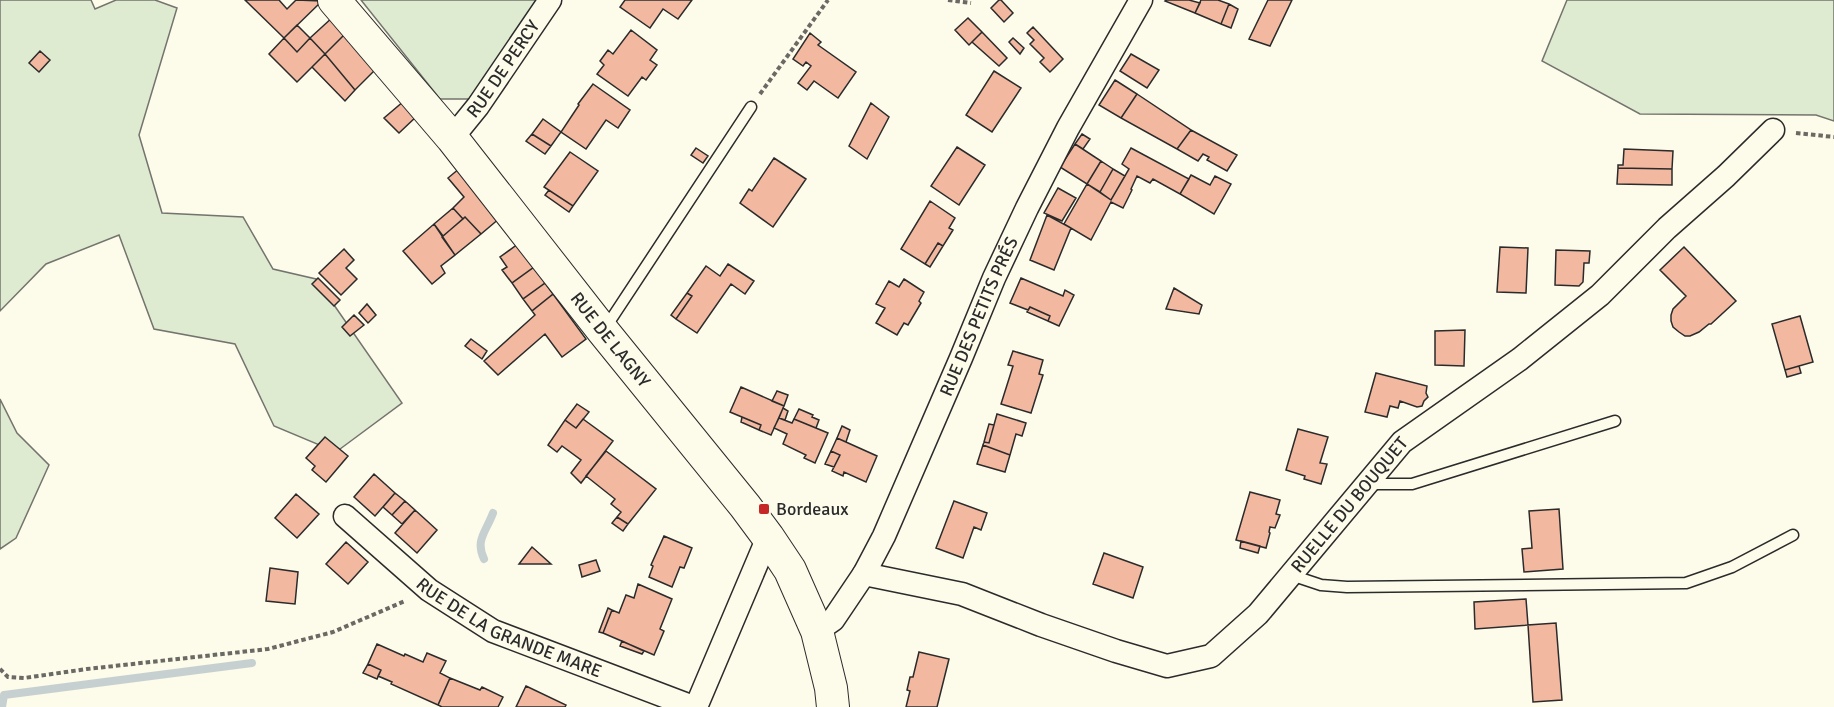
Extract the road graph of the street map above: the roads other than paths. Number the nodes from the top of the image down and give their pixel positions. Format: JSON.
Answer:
{"nodes":[{"id":1,"x":334,"y":0,"type":"edge"},
{"id":2,"x":550,"y":0,"type":"edge"},
{"id":3,"x":1142,"y":0,"type":"edge"},
{"id":4,"x":751,"y":107,"type":"road end"},
{"id":5,"x":1773,"y":130,"type":"road end"},
{"id":6,"x":452,"y":138,"type":"junction"},
{"id":7,"x":603,"y":331,"type":"junction"},
{"id":8,"x":1615,"y":422,"type":"dead end"},
{"id":9,"x":1367,"y":484,"type":"junction"},
{"id":10,"x":345,"y":516,"type":"dead end"},
{"id":11,"x":1793,"y":535,"type":"dead end"},
{"id":12,"x":768,"y":537,"type":"junction"},
{"id":13,"x":864,"y":574,"type":"junction"},
{"id":14,"x":1291,"y":575,"type":"junction"},
{"id":15,"x":817,"y":631,"type":"junction"},
{"id":16,"x":694,"y":707,"type":"edge"},
{"id":17,"x":833,"y":707,"type":"edge"}],
"edges":[{"from":1,"to":6,"type":"main road","name":"RUE DE LAGNY"},
{"from":2,"to":6,"type":"street","name":"RUE DE PERCY"},
{"from":3,"to":13,"type":"street","name":"RUE DES PETITS PRÉS"},
{"from":4,"to":7,"type":"lane"},
{"from":5,"to":9,"type":"street","name":"RUELLE DU BOUQUET"},
{"from":6,"to":7,"type":"main road","name":"RUE DE LAGNY"},
{"from":7,"to":12,"type":"main road","name":"RUE DE LAGNY"},
{"from":8,"to":9,"type":"lane"},
{"from":9,"to":14,"type":"street","name":"RUELLE DU BOUQUET"},
{"from":10,"to":16,"type":"street","name":"RUE DE LA GRANDE MARE"},
{"from":11,"to":14,"type":"lane"},
{"from":12,"to":15,"type":"main road","name":"RUE DE LAGNY"},
{"from":12,"to":16,"type":"street"},
{"from":13,"to":14,"type":"street","name":"RUELLE DU BOUQUET"},
{"from":13,"to":15,"type":"street","name":"RUE DES PETITS PRÉS"},
{"from":15,"to":17,"type":"main road","name":"RUE DE LAGNY"}]}
